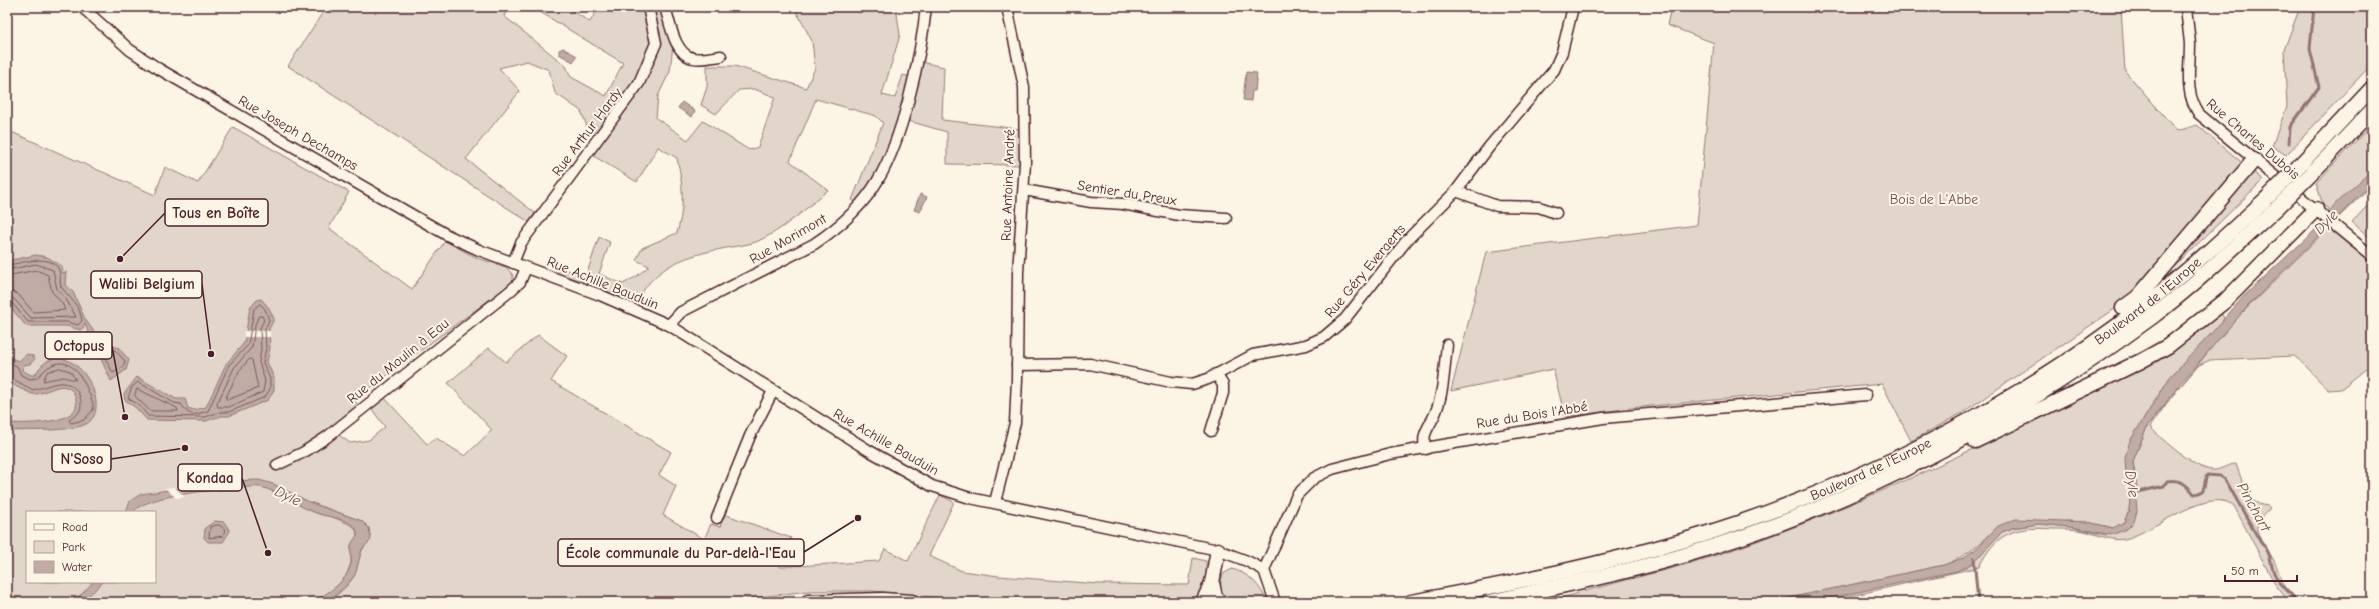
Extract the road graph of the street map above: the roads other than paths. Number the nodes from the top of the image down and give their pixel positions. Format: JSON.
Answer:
{"nodes":[{"id":1,"x":82,"y":7,"type":"edge"},
{"id":2,"x":648,"y":7,"type":"edge"},
{"id":3,"x":666,"y":7,"type":"edge"},
{"id":4,"x":926,"y":7,"type":"edge"},
{"id":5,"x":1007,"y":7,"type":"edge"},
{"id":6,"x":1573,"y":7,"type":"edge"},
{"id":7,"x":2186,"y":7,"type":"edge"},
{"id":8,"x":721,"y":56,"type":"dead end"},
{"id":9,"x":2372,"y":88,"type":"edge"},
{"id":10,"x":2372,"y":110,"type":"edge"},
{"id":11,"x":2254,"y":160,"type":"junction"},
{"id":12,"x":1024,"y":190,"type":"junction"},
{"id":13,"x":1456,"y":191,"type":"junction"},
{"id":14,"x":2319,"y":211,"type":"junction"},
{"id":15,"x":1556,"y":213,"type":"dead end"},
{"id":16,"x":1226,"y":218,"type":"dead end"},
{"id":17,"x":2372,"y":256,"type":"edge"},
{"id":18,"x":513,"y":264,"type":"junction"},
{"id":19,"x":526,"y":268,"type":"junction"},
{"id":20,"x":669,"y":325,"type":"junction"},
{"id":21,"x":1447,"y":345,"type":"dead end"},
{"id":22,"x":2086,"y":346,"type":"junction"},
{"id":23,"x":1017,"y":365,"type":"junction"},
{"id":24,"x":1216,"y":374,"type":"junction"},
{"id":25,"x":773,"y":391,"type":"junction"},
{"id":26,"x":1866,"y":395,"type":"dead end"},
{"id":27,"x":1211,"y":431,"type":"dead end"},
{"id":28,"x":1960,"y":441,"type":"junction"},
{"id":29,"x":1426,"y":449,"type":"junction"},
{"id":30,"x":277,"y":465,"type":"dead end"},
{"id":31,"x":994,"y":502,"type":"junction"},
{"id":32,"x":717,"y":518,"type":"dead end"},
{"id":33,"x":1218,"y":550,"type":"junction"},
{"id":34,"x":1264,"y":570,"type":"junction"},
{"id":35,"x":1212,"y":583,"type":"junction"},
{"id":36,"x":1539,"y":590,"type":"junction"},
{"id":37,"x":808,"y":602,"type":"edge"},
{"id":38,"x":912,"y":602,"type":"edge"},
{"id":39,"x":1203,"y":602,"type":"edge"},
{"id":40,"x":1220,"y":602,"type":"edge"},
{"id":41,"x":1275,"y":602,"type":"edge"},
{"id":42,"x":1411,"y":602,"type":"edge"},
{"id":43,"x":1489,"y":602,"type":"edge"},
{"id":44,"x":1529,"y":602,"type":"edge"}],
"edges":[{"from":1,"to":18,"type":"street","name":"Rue Joseph Dechamps"},
{"from":2,"to":18,"type":"street","name":"Rue Arthur Hardy"},
{"from":3,"to":8,"type":"street"},
{"from":4,"to":20,"type":"street","name":"Rue Morimont"},
{"from":5,"to":12,"type":"street","name":"Rue Antoine André"},
{"from":6,"to":13,"type":"street","name":"Rue Géry Everaerts"},
{"from":7,"to":11,"type":"street","name":"Rue Charles Dubois"},
{"from":9,"to":22,"type":"highway","name":"Boulevard de l'Europe","bridge":true},
{"from":10,"to":28,"type":"highway","name":"Boulevard de l'Europe","bridge":true},
{"from":11,"to":14,"type":"street","name":"Rue Charles Dubois"},
{"from":11,"to":22,"type":"highway"},
{"from":12,"to":16,"type":"street","name":"Sentier du Preux"},
{"from":12,"to":23,"type":"street","name":"Rue Antoine André"},
{"from":13,"to":15,"type":"street"},
{"from":13,"to":24,"type":"street","name":"Rue Géry Everaerts"},
{"from":14,"to":17,"type":"street","name":"Rue Charles Dubois"},
{"from":14,"to":28,"type":"highway"},
{"from":18,"to":19,"type":"street","name":"Rue Achille Bauduin"},
{"from":19,"to":20,"type":"street","name":"Rue Achille Bauduin"},
{"from":19,"to":30,"type":"street","name":"Rue du Moulin à Eau"},
{"from":20,"to":25,"type":"street","name":"Rue Achille Bauduin"},
{"from":21,"to":29,"type":"street"},
{"from":22,"to":42,"type":"highway","name":"Boulevard de l'Europe"},
{"from":23,"to":24,"type":"street","name":"Rue Géry Everaerts"},
{"from":23,"to":31,"type":"street"},
{"from":24,"to":27,"type":"street"},
{"from":25,"to":31,"type":"street","name":"Rue Achille Bauduin"},
{"from":25,"to":32,"type":"street"},
{"from":26,"to":29,"type":"street","name":"Rue du Bois l'Abbé"},
{"from":28,"to":36,"type":"highway","name":"Boulevard de l'Europe"},
{"from":29,"to":34,"type":"street","name":"Rue du Bois l'Abbé"},
{"from":31,"to":33,"type":"street","name":"Rue Achille Bauduin"},
{"from":33,"to":34,"type":"street","name":"Rue Achille Bauduin"},
{"from":33,"to":35,"type":"highway"},
{"from":34,"to":41,"type":"street"},
{"from":35,"to":39,"type":"highway"},
{"from":35,"to":40,"type":"highway"},
{"from":36,"to":43,"type":"highway","name":"Boulevard de l'Europe"},
{"from":36,"to":44,"type":"highway"},
{"from":37,"to":38,"type":"highway"}]}
